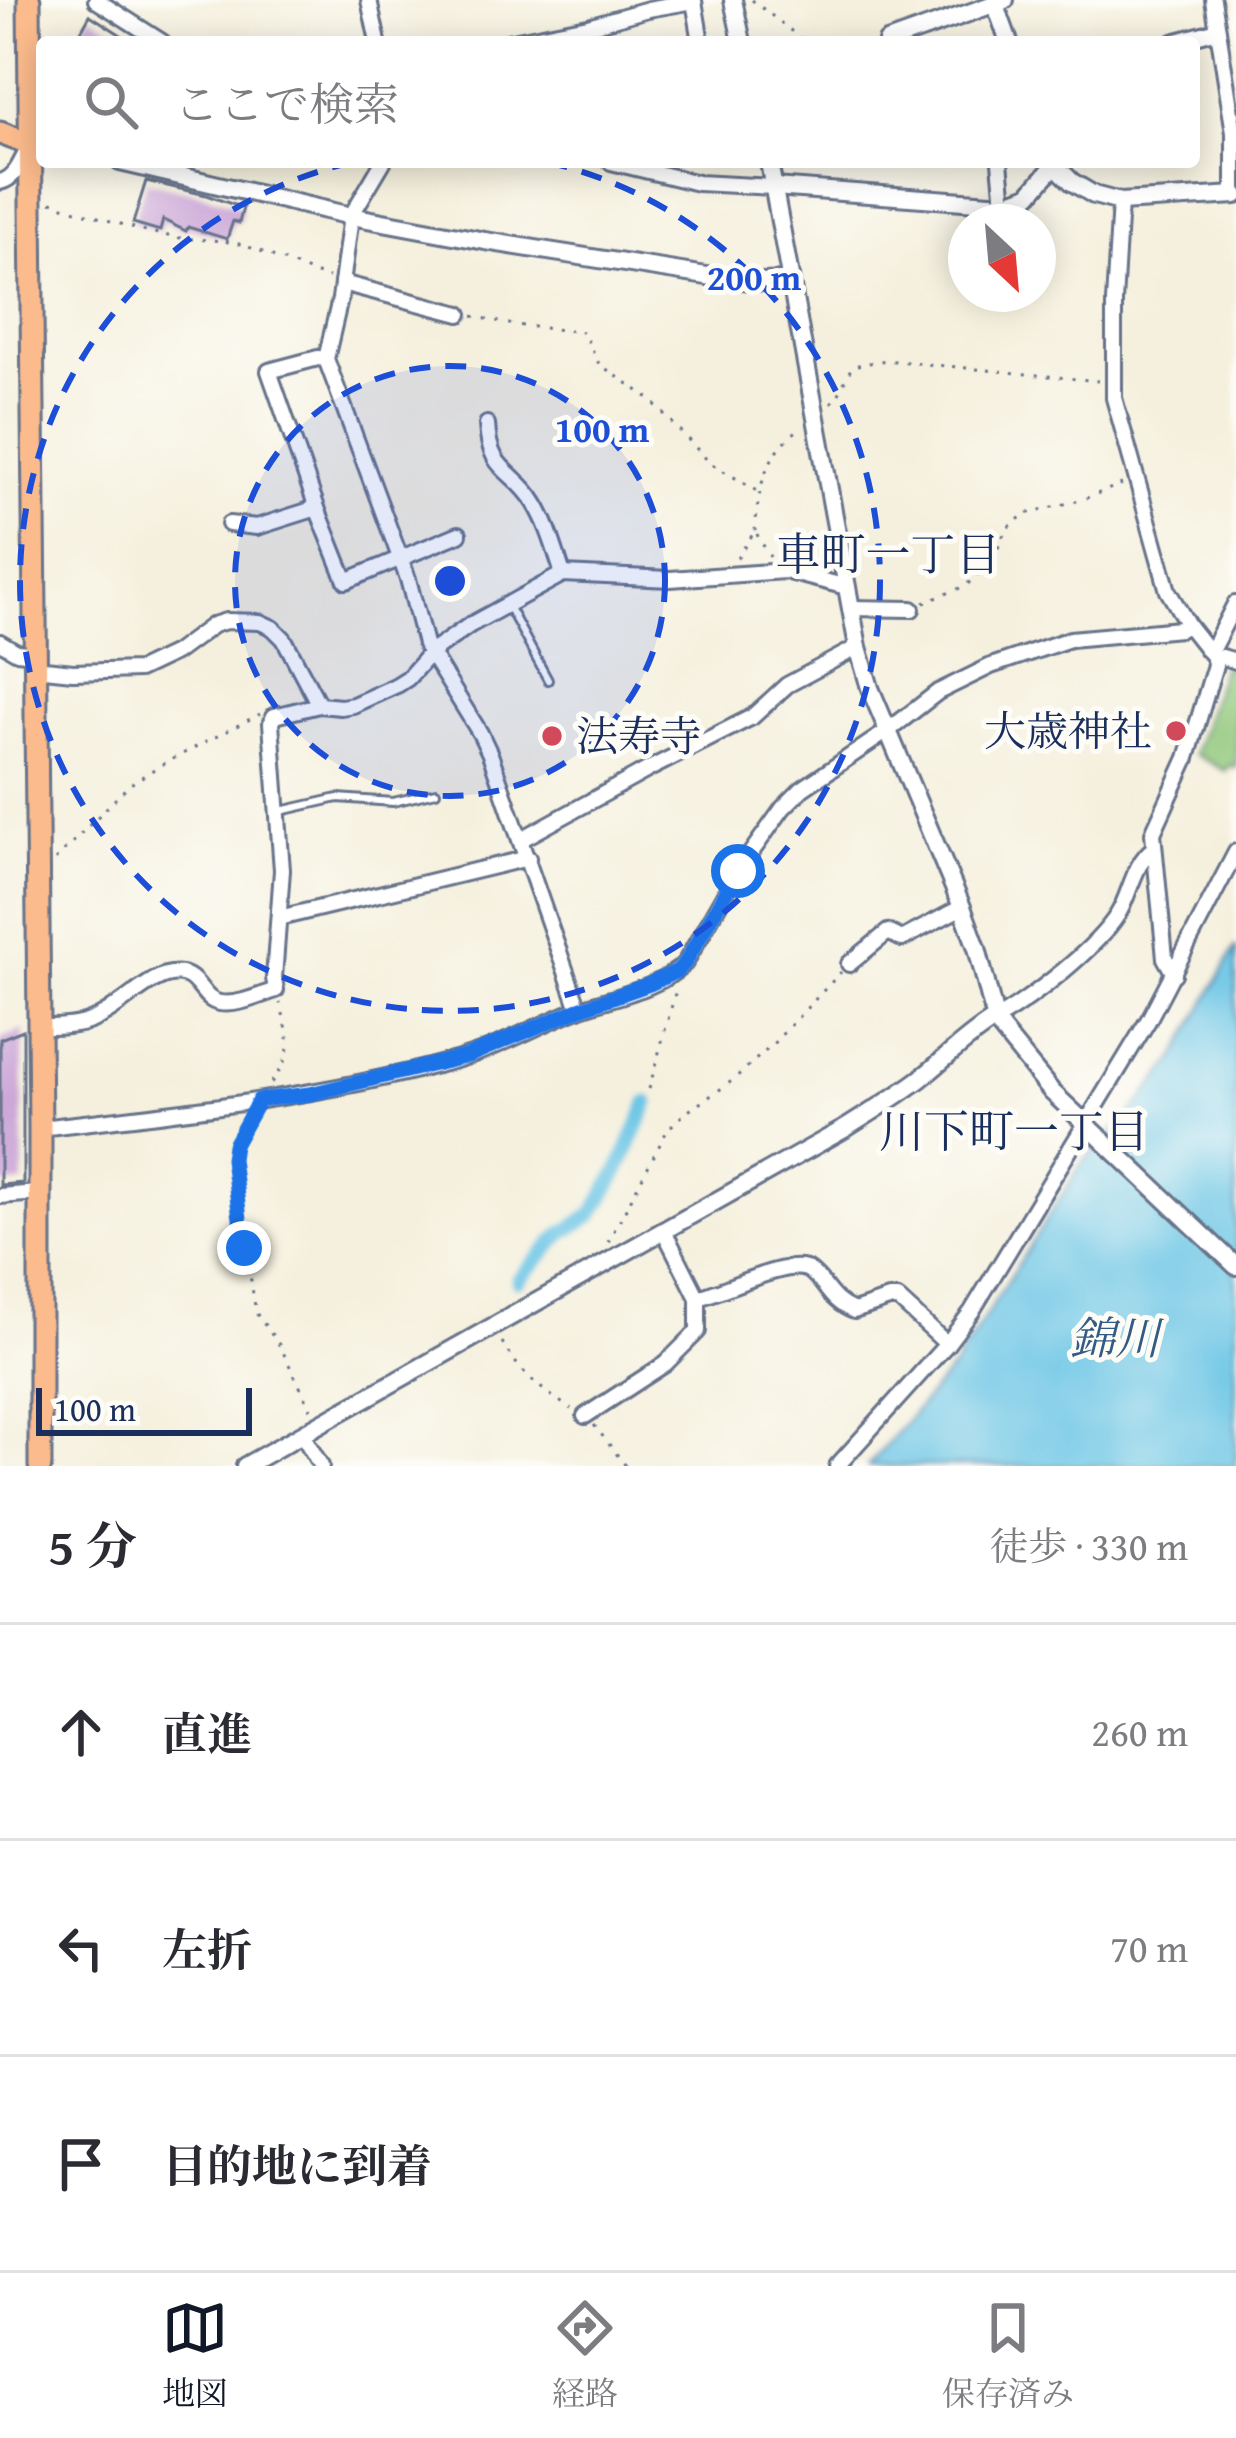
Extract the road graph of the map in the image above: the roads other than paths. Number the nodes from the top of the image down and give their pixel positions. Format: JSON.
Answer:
{"nodes":[{"id":1,"x":28,"y":0,"type":"edge"},
{"id":2,"x":96,"y":0,"type":"edge"},
{"id":3,"x":370,"y":0,"type":"edge"},
{"id":4,"x":733,"y":0,"type":"edge"},
{"id":5,"x":1213,"y":0,"type":"edge"},
{"id":6,"x":1000,"y":2,"type":"edge"},
{"id":7,"x":1218,"y":30,"type":"junction"},
{"id":8,"x":153,"y":36,"type":"edge"},
{"id":9,"x":377,"y":36,"type":"edge"},
{"id":10,"x":537,"y":36,"type":"edge"},
{"id":11,"x":699,"y":36,"type":"edge"},
{"id":12,"x":741,"y":36,"type":"edge"},
{"id":13,"x":903,"y":36,"type":"edge"},
{"id":14,"x":1008,"y":36,"type":"edge"},
{"id":15,"x":1196,"y":36,"type":"edge"},
{"id":16,"x":0,"y":133,"type":"edge"},
{"id":17,"x":36,"y":145,"type":"edge"},
{"id":18,"x":146,"y":168,"type":"edge"},
{"id":19,"x":379,"y":168,"type":"edge"},
{"id":20,"x":635,"y":168,"type":"edge"},
{"id":21,"x":770,"y":168,"type":"edge"},
{"id":22,"x":1001,"y":168,"type":"edge"},
{"id":23,"x":1050,"y":168,"type":"edge"},
{"id":24,"x":1057,"y":168,"type":"edge"},
{"id":25,"x":0,"y":182,"type":"edge"},
{"id":26,"x":774,"y":187,"type":"junction"},
{"id":27,"x":1235,"y":195,"type":"edge"},
{"id":28,"x":1120,"y":202,"type":"junction"},
{"id":29,"x":1004,"y":204,"type":"junction"},
{"id":30,"x":351,"y":216,"type":"junction"},
{"id":31,"x":790,"y":281,"type":"junction"},
{"id":32,"x":342,"y":283,"type":"junction"},
{"id":33,"x":460,"y":314,"type":"road end"},
{"id":34,"x":326,"y":359,"type":"junction"},
{"id":35,"x":487,"y":424,"type":"dead end"},
{"id":36,"x":317,"y":508,"type":"junction"},
{"id":37,"x":229,"y":524,"type":"dead end"},
{"id":38,"x":459,"y":534,"type":"dead end"},
{"id":39,"x":399,"y":557,"type":"junction"},
{"id":40,"x":562,"y":574,"type":"junction"},
{"id":41,"x":847,"y":587,"type":"junction"},
{"id":42,"x":506,"y":603,"type":"junction"},
{"id":43,"x":1235,"y":604,"type":"edge"},
{"id":44,"x":850,"y":608,"type":"junction"},
{"id":45,"x":912,"y":609,"type":"road end"},
{"id":46,"x":1187,"y":625,"type":"junction"},
{"id":47,"x":0,"y":642,"type":"edge"},
{"id":48,"x":857,"y":647,"type":"junction"},
{"id":49,"x":430,"y":652,"type":"junction"},
{"id":50,"x":1210,"y":654,"type":"junction"},
{"id":51,"x":35,"y":661,"type":"junction"},
{"id":52,"x":1236,"y":661,"type":"edge"},
{"id":53,"x":548,"y":680,"type":"dead end"},
{"id":54,"x":319,"y":705,"type":"junction"},
{"id":55,"x":889,"y":730,"type":"junction"},
{"id":56,"x":436,"y":792,"type":"dead end"},
{"id":57,"x":277,"y":811,"type":"junction"},
{"id":58,"x":522,"y":839,"type":"junction"},
{"id":59,"x":1154,"y":849,"type":"junction"},
{"id":60,"x":1236,"y":851,"type":"edge"},
{"id":61,"x":528,"y":858,"type":"junction"},
{"id":62,"x":962,"y":907,"type":"junction"},
{"id":63,"x":279,"y":918,"type":"junction"},
{"id":64,"x":849,"y":964,"type":"road end"},
{"id":65,"x":1174,"y":974,"type":"junction"},
{"id":66,"x":579,"y":1009,"type":"junction"},
{"id":67,"x":996,"y":1019,"type":"junction"},
{"id":68,"x":38,"y":1027,"type":"junction"},
{"id":69,"x":40,"y":1128,"type":"junction"},
{"id":70,"x":1090,"y":1128,"type":"junction"},
{"id":71,"x":38,"y":1192,"type":"junction"},
{"id":72,"x":0,"y":1196,"type":"edge"},
{"id":73,"x":664,"y":1231,"type":"junction"},
{"id":74,"x":1236,"y":1266,"type":"edge"},
{"id":75,"x":698,"y":1298,"type":"junction"},
{"id":76,"x":947,"y":1344,"type":"junction"},
{"id":77,"x":585,"y":1417,"type":"road end"},
{"id":78,"x":310,"y":1429,"type":"junction"},
{"id":79,"x":268,"y":1460,"type":"edge"},
{"id":80,"x":40,"y":1466,"type":"edge"},
{"id":81,"x":245,"y":1466,"type":"edge"},
{"id":82,"x":322,"y":1466,"type":"edge"},
{"id":83,"x":837,"y":1466,"type":"edge"}],
"edges":[{"from":1,"to":17,"type":"highway"},
{"from":2,"to":8,"type":"street"},
{"from":3,"to":9,"type":"street"},
{"from":4,"to":12,"type":"street"},
{"from":5,"to":7,"type":"street"},
{"from":6,"to":13,"type":"street"},
{"from":6,"to":14,"type":"street"},
{"from":7,"to":15,"type":"street"},
{"from":7,"to":27,"type":"street"},
{"from":10,"to":11,"type":"street"},
{"from":16,"to":17,"type":"highway"},
{"from":17,"to":25,"type":"street"},
{"from":17,"to":51,"type":"highway"},
{"from":18,"to":30,"type":"street"},
{"from":19,"to":30,"type":"street"},
{"from":20,"to":26,"type":"street"},
{"from":21,"to":26,"type":"street"},
{"from":22,"to":29,"type":"street"},
{"from":23,"to":29,"type":"street"},
{"from":24,"to":28,"type":"street"},
{"from":26,"to":29,"type":"street"},
{"from":26,"to":31,"type":"street"},
{"from":27,"to":28,"type":"street"},
{"from":28,"to":46,"type":"street"},
{"from":30,"to":31,"type":"street"},
{"from":30,"to":32,"type":"street"},
{"from":31,"to":41,"type":"street"},
{"from":32,"to":33,"type":"street"},
{"from":32,"to":34,"type":"street"},
{"from":34,"to":36,"type":"street"},
{"from":34,"to":39,"type":"street"},
{"from":35,"to":40,"type":"street"},
{"from":36,"to":37,"type":"street"},
{"from":36,"to":39,"type":"street"},
{"from":38,"to":39,"type":"street"},
{"from":39,"to":49,"type":"street"},
{"from":40,"to":41,"type":"street"},
{"from":40,"to":42,"type":"street"},
{"from":41,"to":44,"type":"street"},
{"from":42,"to":49,"type":"street"},
{"from":42,"to":53,"type":"lane"},
{"from":43,"to":50,"type":"street"},
{"from":44,"to":45,"type":"street"},
{"from":44,"to":48,"type":"street"},
{"from":46,"to":50,"type":"street"},
{"from":46,"to":55,"type":"street"},
{"from":47,"to":51,"type":"street"},
{"from":48,"to":55,"type":"street"},
{"from":48,"to":58,"type":"street"},
{"from":49,"to":54,"type":"street"},
{"from":49,"to":58,"type":"street"},
{"from":50,"to":52,"type":"street"},
{"from":50,"to":59,"type":"street"},
{"from":51,"to":54,"type":"street"},
{"from":51,"to":68,"type":"highway"},
{"from":54,"to":57,"type":"street"},
{"from":55,"to":62,"type":"street"},
{"from":55,"to":66,"type":"street"},
{"from":56,"to":57,"type":"lane"},
{"from":57,"to":63,"type":"street"},
{"from":58,"to":61,"type":"street"},
{"from":59,"to":65,"type":"street"},
{"from":59,"to":67,"type":"street"},
{"from":60,"to":65,"type":"street"},
{"from":61,"to":63,"type":"street"},
{"from":61,"to":66,"type":"street"},
{"from":62,"to":64,"type":"street"},
{"from":62,"to":67,"type":"street"},
{"from":63,"to":68,"type":"street"},
{"from":65,"to":70,"type":"street"},
{"from":66,"to":69,"type":"street"},
{"from":67,"to":70,"type":"street"},
{"from":67,"to":73,"type":"street"},
{"from":68,"to":69,"type":"highway"},
{"from":69,"to":71,"type":"highway"},
{"from":70,"to":74,"type":"street"},
{"from":70,"to":76,"type":"street"},
{"from":71,"to":72,"type":"street"},
{"from":71,"to":80,"type":"highway"},
{"from":73,"to":75,"type":"street"},
{"from":73,"to":78,"type":"street"},
{"from":75,"to":76,"type":"street"},
{"from":75,"to":77,"type":"street"},
{"from":76,"to":83,"type":"street"},
{"from":78,"to":79,"type":"street"},
{"from":78,"to":82,"type":"street"},
{"from":79,"to":81,"type":"street"}]}
